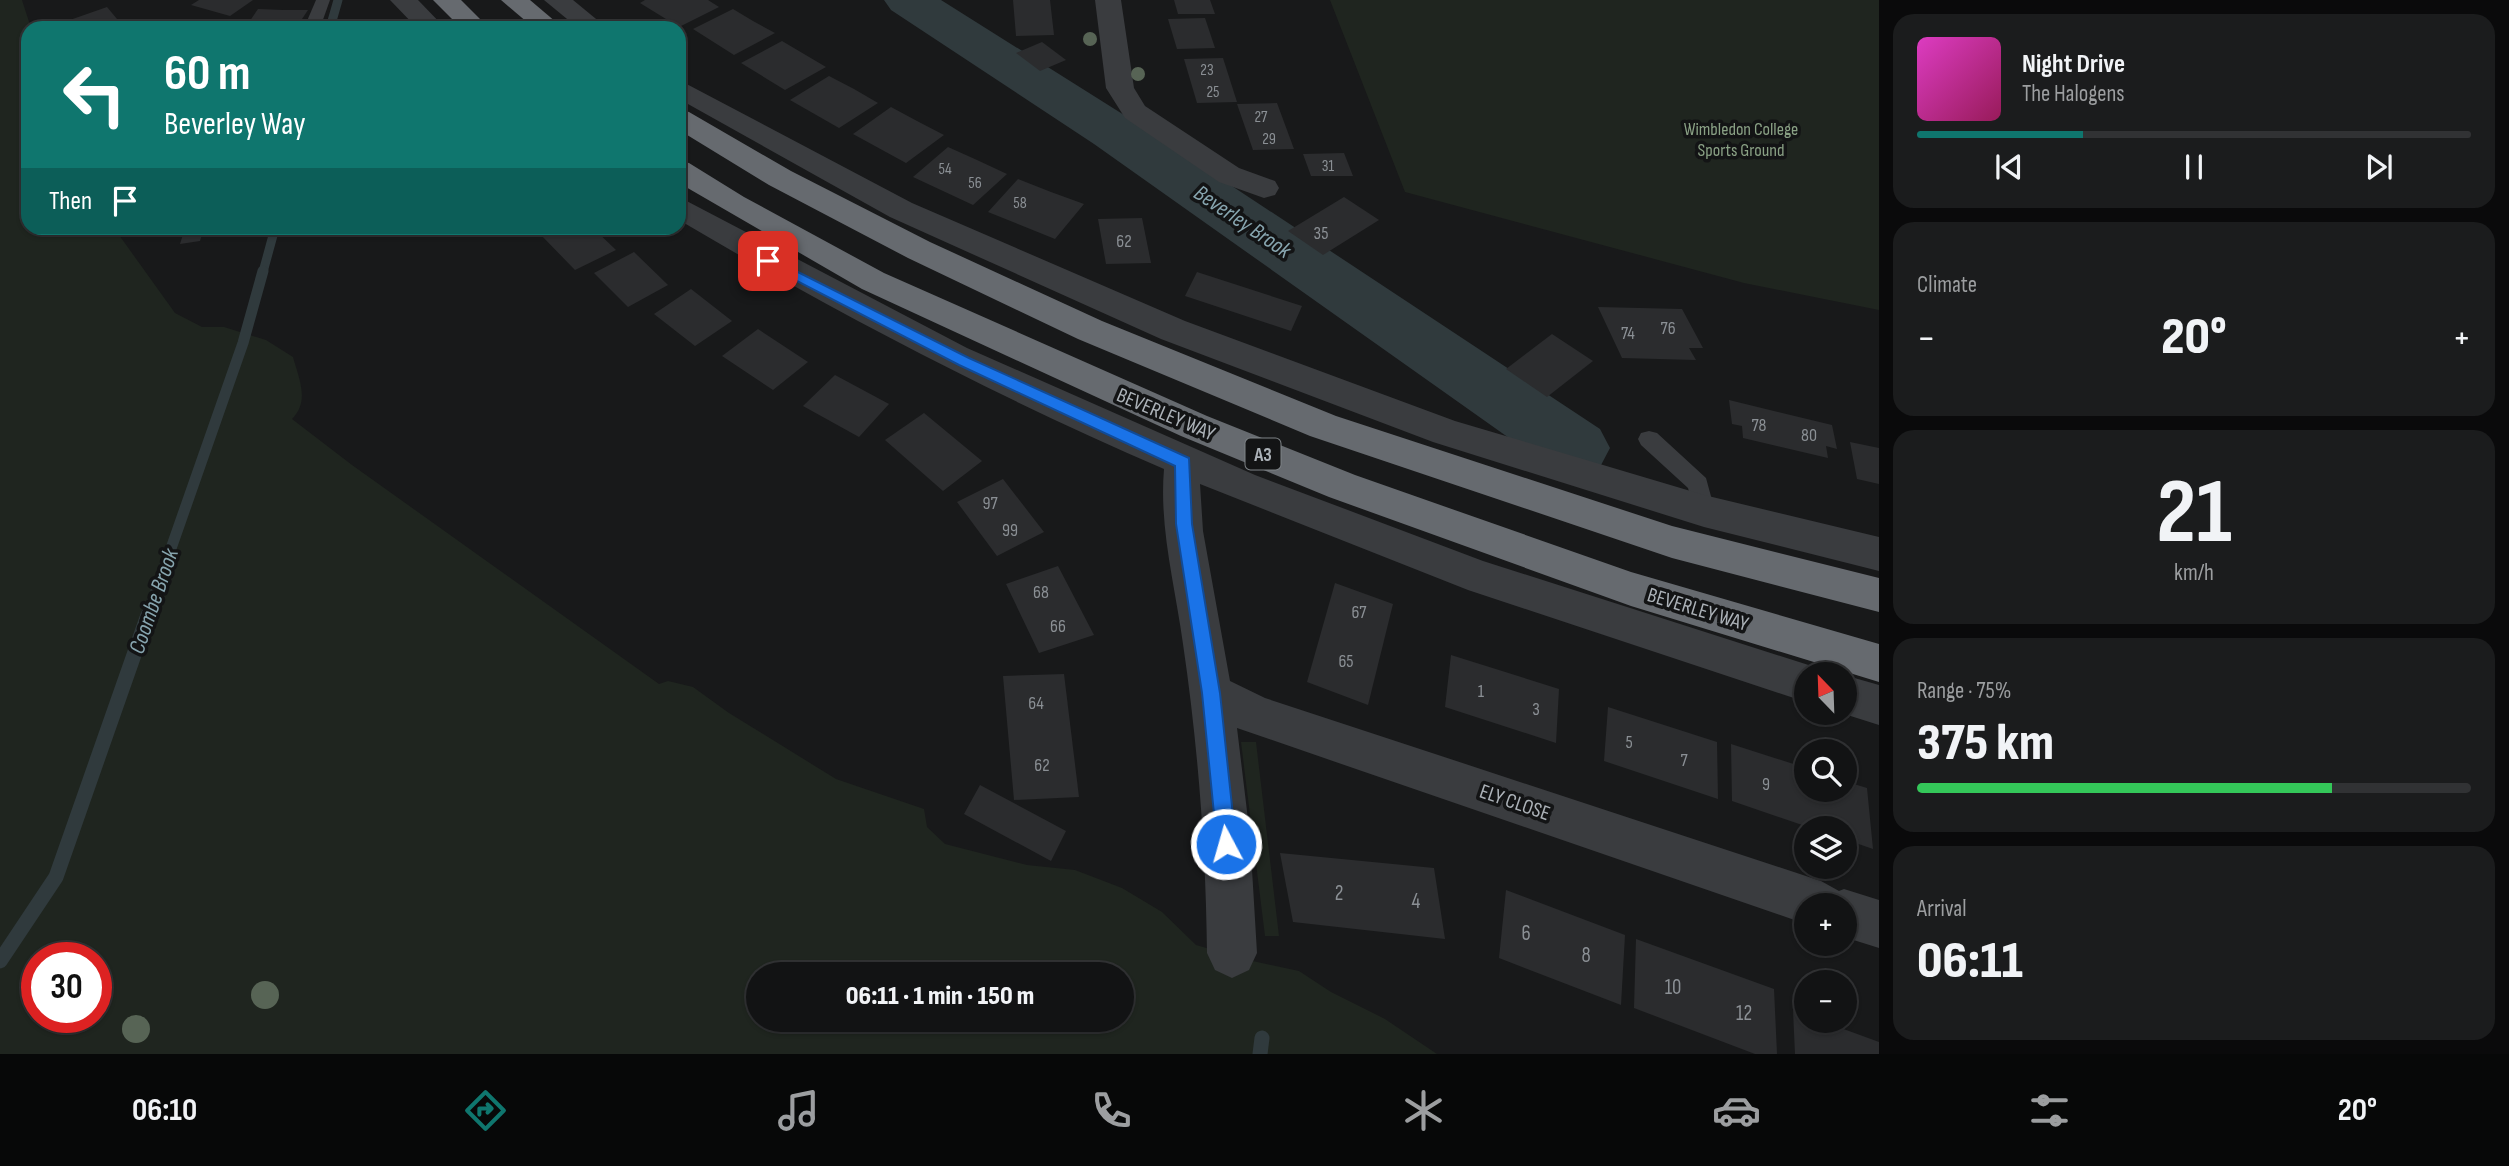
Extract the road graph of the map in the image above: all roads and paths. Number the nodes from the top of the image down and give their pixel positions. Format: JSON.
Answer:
{"nodes":[{"id":1,"x":323,"y":0,"type":"edge"},
{"id":2,"x":403,"y":0,"type":"edge"},
{"id":3,"x":446,"y":0,"type":"edge"},
{"id":4,"x":514,"y":0,"type":"edge"},
{"id":5,"x":557,"y":0,"type":"edge"},
{"id":6,"x":1108,"y":0,"type":"edge"},
{"id":7,"x":315,"y":21,"type":"edge"},
{"id":8,"x":425,"y":21,"type":"edge"},
{"id":9,"x":468,"y":21,"type":"edge"},
{"id":10,"x":541,"y":21,"type":"edge"},
{"id":11,"x":585,"y":21,"type":"edge"},
{"id":12,"x":686,"y":92,"type":"edge"},
{"id":13,"x":686,"y":122,"type":"edge"},
{"id":14,"x":686,"y":174,"type":"edge"},
{"id":15,"x":1264,"y":188,"type":"dead end"},
{"id":16,"x":686,"y":211,"type":"edge"},
{"id":17,"x":1649,"y":439,"type":"dead end"},
{"id":18,"x":1183,"y":463,"type":"junction"},
{"id":19,"x":1704,"y":511,"type":"junction"},
{"id":20,"x":1879,"y":554,"type":"edge"},
{"id":21,"x":1879,"y":595,"type":"edge"},
{"id":22,"x":1879,"y":663,"type":"edge"},
{"id":23,"x":1794,"y":678,"type":"edge"},
{"id":24,"x":1211,"y":693,"type":"junction"},
{"id":25,"x":1857,"y":699,"type":"edge"},
{"id":26,"x":1879,"y":705,"type":"edge"},
{"id":27,"x":1794,"y":896,"type":"edge"},
{"id":28,"x":1857,"y":916,"type":"edge"},
{"id":29,"x":1879,"y":924,"type":"edge"},
{"id":30,"x":1233,"y":953,"type":"dead end"}],
"edges":[{"from":1,"to":7,"type":"lane"},
{"from":2,"to":8,"type":"street"},
{"from":3,"to":9,"type":"highway"},
{"from":4,"to":10,"type":"highway"},
{"from":5,"to":11,"type":"street"},
{"from":6,"to":15,"type":"street"},
{"from":12,"to":19,"type":"street"},
{"from":13,"to":21,"type":"highway","number":"A3"},
{"from":14,"to":22,"type":"highway","name":"BEVERLEY WAY","number":"A3"},
{"from":16,"to":18,"type":"street","name":"BEVERLEY WAY"},
{"from":17,"to":19,"type":"lane"},
{"from":18,"to":23,"type":"street","name":"BEVERLEY WAY"},
{"from":18,"to":24,"type":"street"},
{"from":19,"to":20,"type":"street"},
{"from":24,"to":27,"type":"street","name":"ELY CLOSE"},
{"from":24,"to":30,"type":"street"},
{"from":25,"to":26,"type":"street"},
{"from":28,"to":29,"type":"street"}]}
